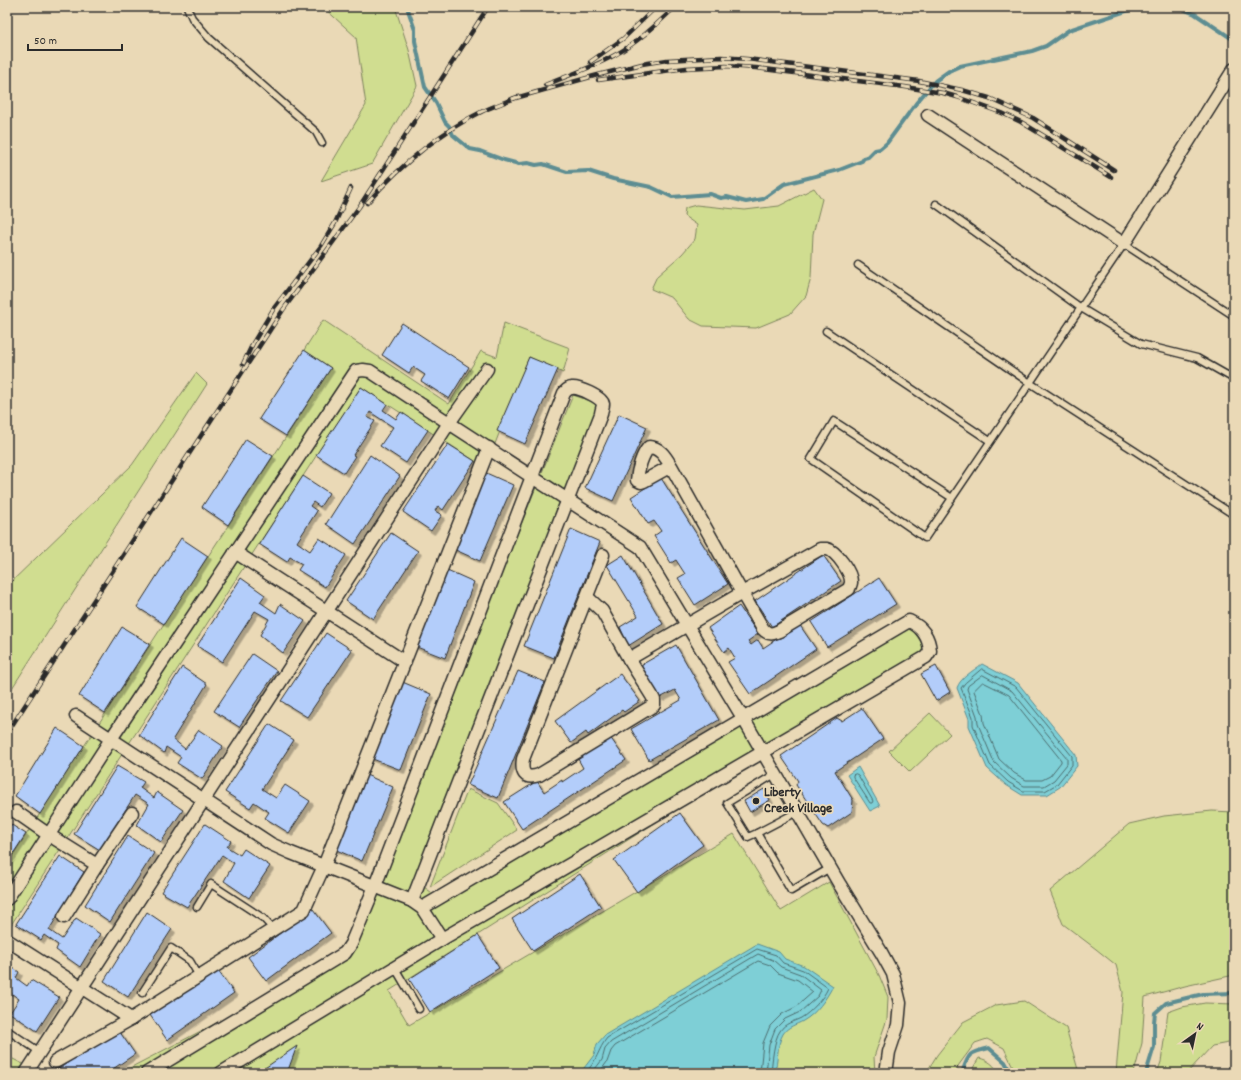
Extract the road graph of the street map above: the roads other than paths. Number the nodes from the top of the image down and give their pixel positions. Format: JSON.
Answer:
{"nodes":[{"id":1,"x":187,"y":7,"type":"edge"},
{"id":2,"x":1234,"y":69,"type":"edge"},
{"id":3,"x":928,"y":115,"type":"dead end"},
{"id":4,"x":322,"y":143,"type":"dead end"},
{"id":5,"x":936,"y":204,"type":"dead end"},
{"id":6,"x":1124,"y":244,"type":"junction"},
{"id":7,"x":858,"y":265,"type":"dead end"},
{"id":8,"x":1081,"y":308,"type":"junction"},
{"id":9,"x":1234,"y":316,"type":"edge"},
{"id":10,"x":826,"y":331,"type":"dead end"},
{"id":11,"x":487,"y":369,"type":"dead end"},
{"id":12,"x":1234,"y":379,"type":"edge"},
{"id":13,"x":1030,"y":383,"type":"junction"},
{"id":14,"x":449,"y":423,"type":"junction"},
{"id":15,"x":990,"y":441,"type":"junction"},
{"id":16,"x":489,"y":448,"type":"junction"},
{"id":17,"x":671,"y":466,"type":"dead end"},
{"id":18,"x":532,"y":475,"type":"junction"},
{"id":19,"x":567,"y":498,"type":"junction"},
{"id":20,"x":952,"y":498,"type":"junction"},
{"id":21,"x":1234,"y":515,"type":"edge"},
{"id":22,"x":235,"y":552,"type":"junction"},
{"id":23,"x":603,"y":555,"type":"dead end"},
{"id":24,"x":742,"y":593,"type":"junction"},
{"id":25,"x":586,"y":597,"type":"junction"},
{"id":26,"x":326,"y":611,"type":"junction"},
{"id":27,"x":687,"y":625,"type":"junction"},
{"id":28,"x":629,"y":659,"type":"junction"},
{"id":29,"x":405,"y":662,"type":"junction"},
{"id":30,"x":76,"y":716,"type":"dead end"},
{"id":31,"x":743,"y":718,"type":"junction"},
{"id":32,"x":111,"y":739,"type":"junction"},
{"id":33,"x":763,"y":753,"type":"junction"},
{"id":34,"x":775,"y":774,"type":"junction"},
{"id":35,"x":204,"y":800,"type":"junction"},
{"id":36,"x":16,"y":812,"type":"dead end"},
{"id":37,"x":797,"y":812,"type":"junction"},
{"id":38,"x":132,"y":813,"type":"dead end"},
{"id":39,"x":758,"y":833,"type":"junction"},
{"id":40,"x":49,"y":835,"type":"junction"},
{"id":41,"x":97,"y":865,"type":"junction"},
{"id":42,"x":324,"y":866,"type":"junction"},
{"id":43,"x":830,"y":868,"type":"junction"},
{"id":44,"x":375,"y":886,"type":"junction"},
{"id":45,"x":7,"y":899,"type":"edge"},
{"id":46,"x":412,"y":901,"type":"junction"},
{"id":47,"x":197,"y":907,"type":"dead end"},
{"id":48,"x":422,"y":908,"type":"junction"},
{"id":49,"x":64,"y":918,"type":"dead end"},
{"id":50,"x":273,"y":929,"type":"junction"},
{"id":51,"x":7,"y":940,"type":"edge"},
{"id":52,"x":442,"y":940,"type":"junction"},
{"id":53,"x":395,"y":968,"type":"junction"},
{"id":54,"x":199,"y":976,"type":"junction"},
{"id":55,"x":82,"y":987,"type":"junction"},
{"id":56,"x":142,"y":993,"type":"dead end"},
{"id":57,"x":419,"y":1009,"type":"dead end"},
{"id":58,"x":131,"y":1019,"type":"junction"},
{"id":59,"x":7,"y":1030,"type":"edge"},
{"id":60,"x":40,"y":1052,"type":"junction"},
{"id":61,"x":55,"y":1062,"type":"dead end"},
{"id":62,"x":26,"y":1073,"type":"edge"},
{"id":63,"x":147,"y":1073,"type":"edge"},
{"id":64,"x":221,"y":1073,"type":"edge"},
{"id":65,"x":886,"y":1073,"type":"edge"}],
"edges":[{"from":1,"to":4,"type":"lane"},
{"from":2,"to":6,"type":"street"},
{"from":3,"to":6,"type":"street"},
{"from":5,"to":8,"type":"lane"},
{"from":6,"to":8,"type":"lane"},
{"from":6,"to":9,"type":"lane"},
{"from":7,"to":13,"type":"lane"},
{"from":8,"to":12,"type":"lane"},
{"from":8,"to":13,"type":"lane"},
{"from":10,"to":15,"type":"lane"},
{"from":11,"to":14,"type":"street"},
{"from":13,"to":15,"type":"lane"},
{"from":13,"to":21,"type":"lane"},
{"from":14,"to":16,"type":"street"},
{"from":14,"to":22,"type":"street"},
{"from":14,"to":26,"type":"street"},
{"from":15,"to":20,"type":"lane"},
{"from":16,"to":18,"type":"street"},
{"from":16,"to":29,"type":"street"},
{"from":17,"to":24,"type":"street"},
{"from":18,"to":19,"type":"street"},
{"from":18,"to":19,"type":"street"},
{"from":18,"to":44,"type":"street"},
{"from":19,"to":27,"type":"street"},
{"from":19,"to":46,"type":"street"},
{"from":20,"to":20,"type":"lane"},
{"from":22,"to":26,"type":"street"},
{"from":22,"to":32,"type":"street"},
{"from":23,"to":25,"type":"street"},
{"from":24,"to":24,"type":"street"},
{"from":24,"to":27,"type":"street"},
{"from":25,"to":28,"type":"street"},
{"from":25,"to":28,"type":"street"},
{"from":26,"to":29,"type":"street"},
{"from":26,"to":35,"type":"street"},
{"from":27,"to":28,"type":"street"},
{"from":27,"to":31,"type":"street"},
{"from":29,"to":42,"type":"street"},
{"from":30,"to":32,"type":"street"},
{"from":31,"to":33,"type":"street"},
{"from":31,"to":33,"type":"street"},
{"from":31,"to":48,"type":"street"},
{"from":32,"to":35,"type":"street"},
{"from":32,"to":40,"type":"street"},
{"from":33,"to":34,"type":"street"},
{"from":33,"to":52,"type":"street"},
{"from":34,"to":37,"type":"street"},
{"from":34,"to":39,"type":"lane"},
{"from":35,"to":42,"type":"street"},
{"from":35,"to":55,"type":"street"},
{"from":36,"to":40,"type":"street"},
{"from":37,"to":39,"type":"lane"},
{"from":37,"to":43,"type":"street"},
{"from":38,"to":41,"type":"street"},
{"from":39,"to":43,"type":"lane"},
{"from":40,"to":41,"type":"street"},
{"from":40,"to":45,"type":"street"},
{"from":41,"to":49,"type":"street"},
{"from":42,"to":44,"type":"street"},
{"from":42,"to":50,"type":"street"},
{"from":43,"to":65,"type":"street"},
{"from":44,"to":46,"type":"street"},
{"from":44,"to":63,"type":"street"},
{"from":46,"to":48,"type":"street"},
{"from":47,"to":50,"type":"lane"},
{"from":48,"to":52,"type":"street"},
{"from":50,"to":54,"type":"street"},
{"from":51,"to":55,"type":"street"},
{"from":52,"to":53,"type":"street"},
{"from":53,"to":57,"type":"lane"},
{"from":53,"to":64,"type":"street"},
{"from":54,"to":56,"type":"lane"},
{"from":54,"to":58,"type":"street"},
{"from":55,"to":58,"type":"street"},
{"from":55,"to":60,"type":"street"},
{"from":58,"to":61,"type":"street"},
{"from":59,"to":60,"type":"lane"},
{"from":60,"to":62,"type":"street"}]}
